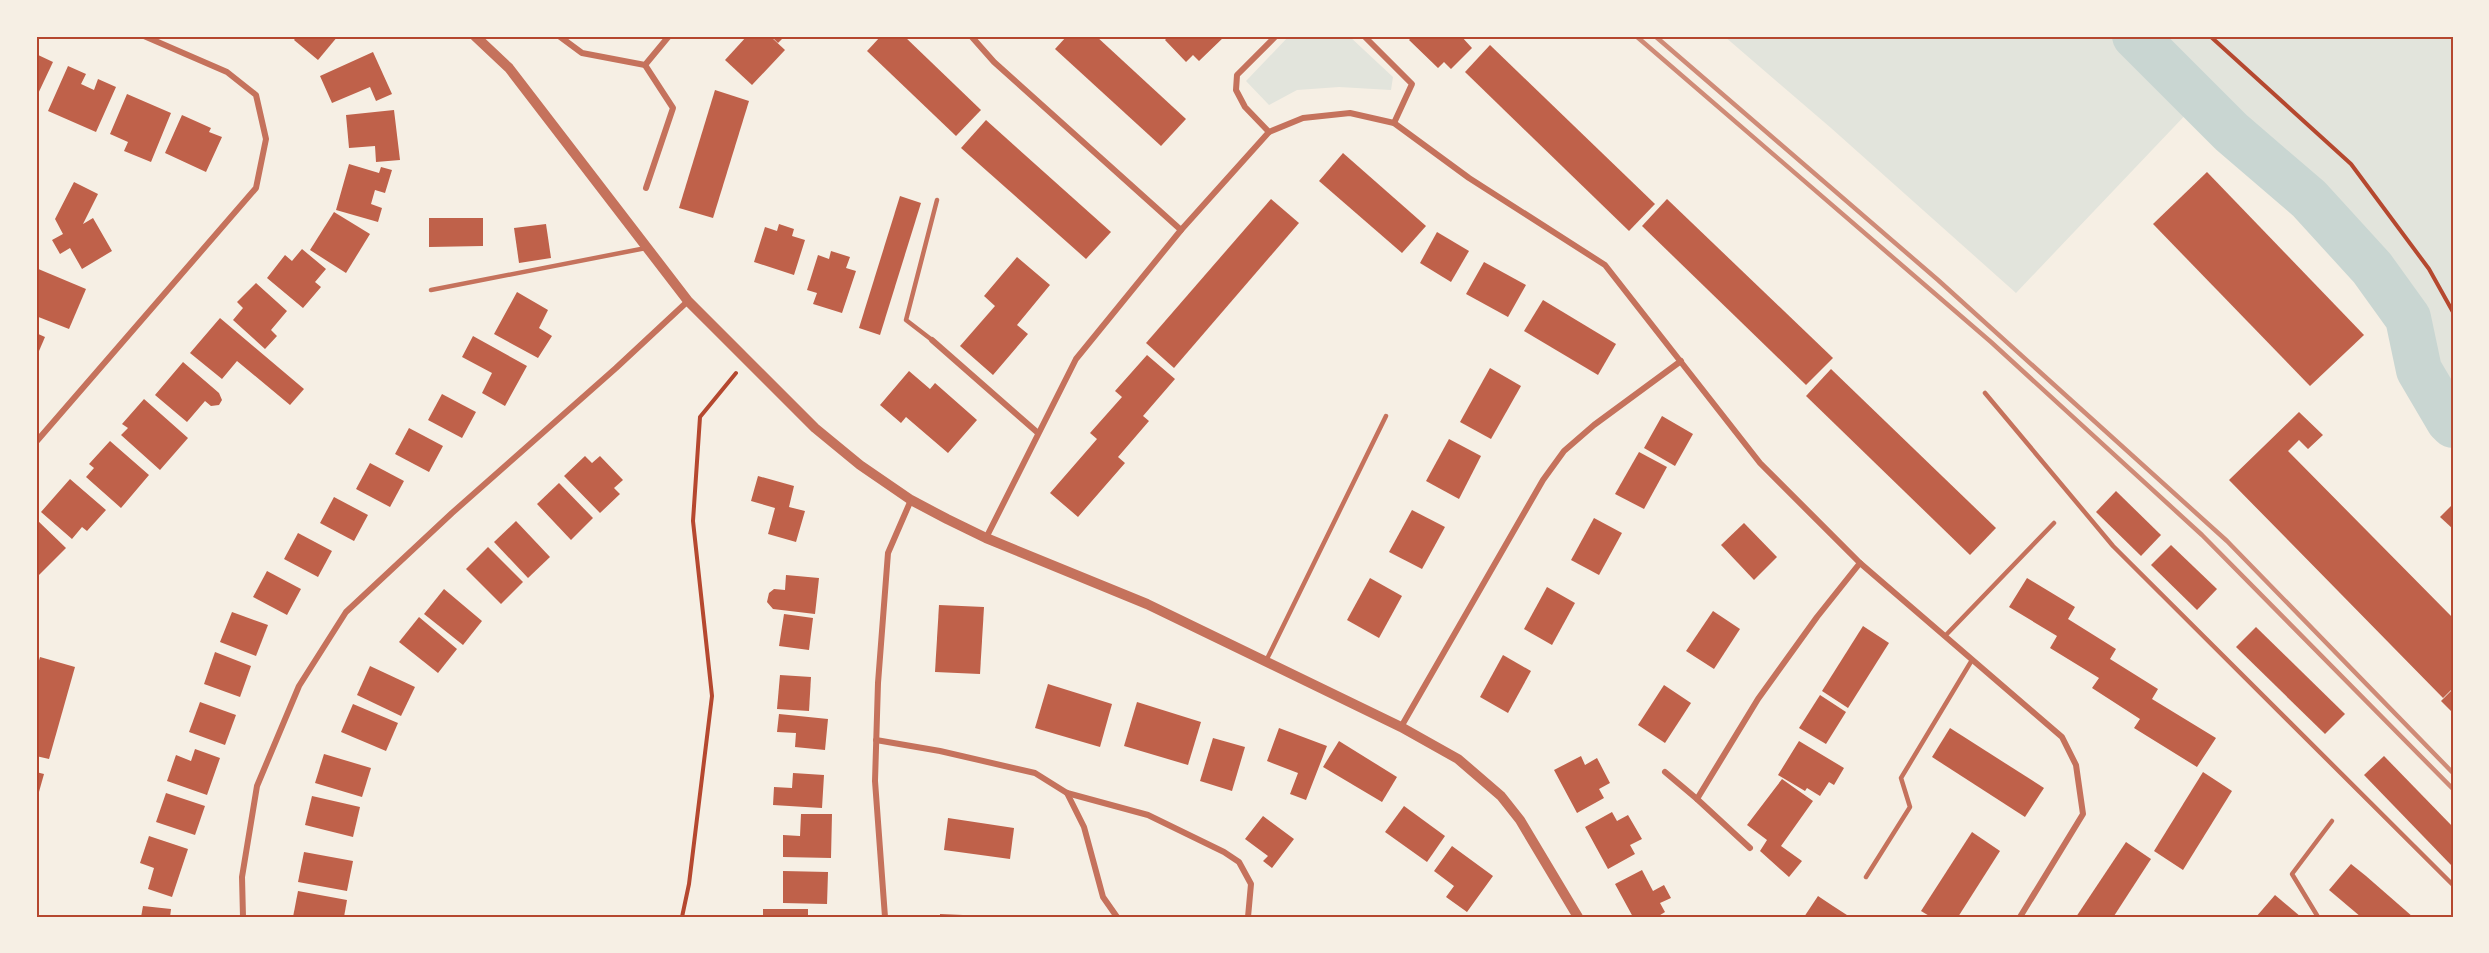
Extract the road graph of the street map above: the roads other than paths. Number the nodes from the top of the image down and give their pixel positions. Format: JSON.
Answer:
{"nodes":[{"id":1,"x":144,"y":36,"type":"edge"},
{"id":2,"x":475,"y":36,"type":"edge"},
{"id":3,"x":559,"y":36,"type":"edge"},
{"id":4,"x":669,"y":36,"type":"edge"},
{"id":5,"x":970,"y":36,"type":"edge"},
{"id":6,"x":1276,"y":36,"type":"edge"},
{"id":7,"x":1364,"y":36,"type":"edge"},
{"id":8,"x":645,"y":65,"type":"junction"},
{"id":9,"x":1394,"y":123,"type":"junction"},
{"id":10,"x":1269,"y":132,"type":"junction"},
{"id":11,"x":646,"y":189,"type":"dead end"},
{"id":12,"x":937,"y":200,"type":"dead end"},
{"id":13,"x":1181,"y":230,"type":"junction"},
{"id":14,"x":648,"y":247,"type":"junction"},
{"id":15,"x":431,"y":290,"type":"dead end"},
{"id":16,"x":688,"y":301,"type":"junction"},
{"id":17,"x":932,"y":340,"type":"joint"},
{"id":18,"x":1681,"y":361,"type":"junction"},
{"id":19,"x":1985,"y":393,"type":"dead end"},
{"id":20,"x":1386,"y":416,"type":"dead end"},
{"id":21,"x":1038,"y":433,"type":"junction"},
{"id":22,"x":36,"y":442,"type":"edge"},
{"id":23,"x":911,"y":500,"type":"junction"},
{"id":24,"x":2054,"y":523,"type":"dead end"},
{"id":25,"x":986,"y":538,"type":"junction"},
{"id":26,"x":1860,"y":563,"type":"junction"},
{"id":27,"x":1945,"y":636,"type":"junction"},
{"id":28,"x":1972,"y":660,"type":"junction"},
{"id":29,"x":1266,"y":661,"type":"junction"},
{"id":30,"x":1401,"y":727,"type":"junction"},
{"id":31,"x":876,"y":740,"type":"junction"},
{"id":32,"x":1665,"y":772,"type":"dead end"},
{"id":33,"x":1067,"y":794,"type":"junction"},
{"id":34,"x":1697,"y":799,"type":"junction"},
{"id":35,"x":2332,"y":821,"type":"dead end"},
{"id":36,"x":1750,"y":848,"type":"dead end"},
{"id":37,"x":1866,"y":878,"type":"dead end"},
{"id":38,"x":2453,"y":885,"type":"edge"},
{"id":39,"x":243,"y":917,"type":"edge"},
{"id":40,"x":885,"y":917,"type":"edge"},
{"id":41,"x":1117,"y":917,"type":"edge"},
{"id":42,"x":1248,"y":917,"type":"edge"},
{"id":43,"x":1578,"y":917,"type":"edge"},
{"id":44,"x":2020,"y":917,"type":"edge"},
{"id":45,"x":2318,"y":917,"type":"edge"}],
"edges":[{"from":1,"to":22,"type":"street"},
{"from":2,"to":14,"type":"street"},
{"from":3,"to":8,"type":"street"},
{"from":4,"to":8,"type":"street"},
{"from":5,"to":13,"type":"street"},
{"from":6,"to":10,"type":"street"},
{"from":7,"to":9,"type":"street"},
{"from":8,"to":11,"type":"street"},
{"from":9,"to":10,"type":"street"},
{"from":9,"to":18,"type":"street"},
{"from":10,"to":13,"type":"street"},
{"from":12,"to":17,"type":"lane"},
{"from":13,"to":21,"type":"street"},
{"from":14,"to":15,"type":"lane"},
{"from":14,"to":16,"type":"street"},
{"from":16,"to":23,"type":"street"},
{"from":16,"to":39,"type":"street"},
{"from":17,"to":21,"type":"street"},
{"from":18,"to":26,"type":"street"},
{"from":18,"to":30,"type":"street"},
{"from":19,"to":38,"type":"lane"},
{"from":20,"to":29,"type":"lane"},
{"from":21,"to":25,"type":"street"},
{"from":23,"to":25,"type":"street"},
{"from":23,"to":31,"type":"street"},
{"from":24,"to":27,"type":"lane"},
{"from":25,"to":29,"type":"street"},
{"from":26,"to":27,"type":"street"},
{"from":26,"to":34,"type":"street"},
{"from":27,"to":28,"type":"street"},
{"from":28,"to":37,"type":"lane"},
{"from":28,"to":44,"type":"street"},
{"from":29,"to":30,"type":"street"},
{"from":30,"to":43,"type":"street"},
{"from":31,"to":33,"type":"street"},
{"from":31,"to":40,"type":"street"},
{"from":32,"to":34,"type":"street"},
{"from":33,"to":41,"type":"street"},
{"from":33,"to":42,"type":"street"},
{"from":34,"to":36,"type":"street"},
{"from":35,"to":45,"type":"lane"}]}
